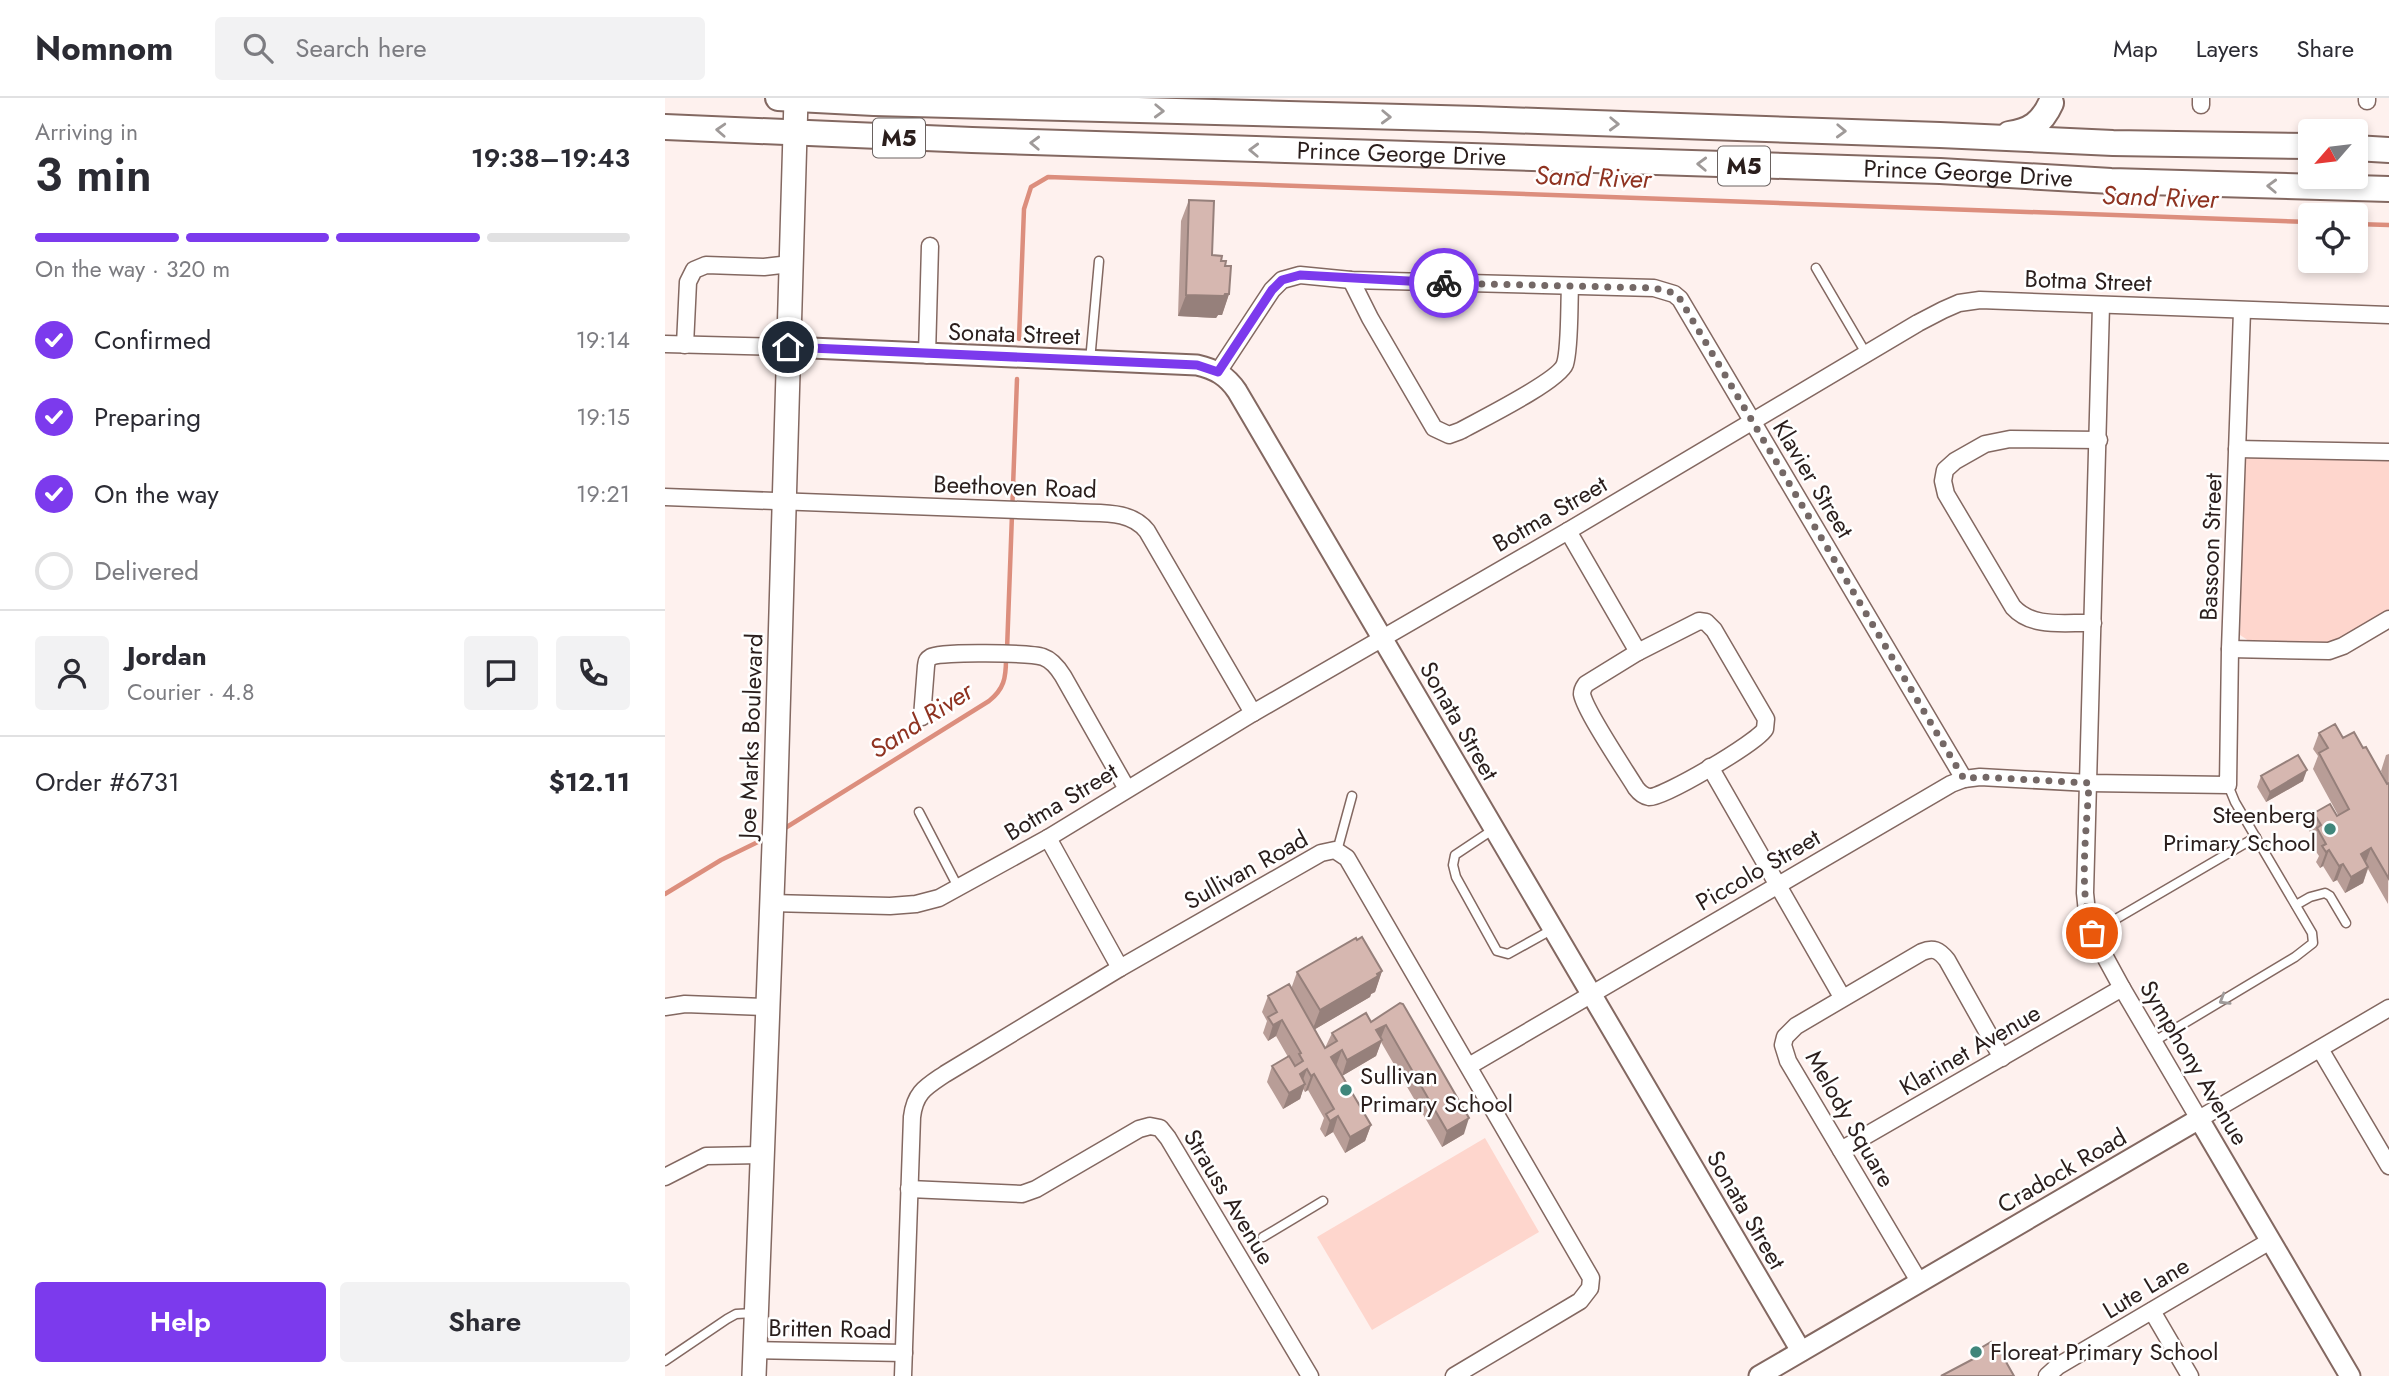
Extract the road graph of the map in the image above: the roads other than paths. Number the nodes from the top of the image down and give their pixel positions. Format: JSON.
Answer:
{"nodes":[{"id":1,"x":778,"y":98,"type":"edge"},
{"id":2,"x":796,"y":98,"type":"edge"},
{"id":3,"x":2051,"y":100,"type":"edge"},
{"id":4,"x":665,"y":127,"type":"edge"},
{"id":5,"x":795,"y":134,"type":"junction"},
{"id":6,"x":1967,"y":136,"type":"junction"},
{"id":7,"x":2053,"y":140,"type":"junction"},
{"id":8,"x":2298,"y":146,"type":"edge"},
{"id":9,"x":2368,"y":149,"type":"edge"},
{"id":10,"x":2389,"y":150,"type":"edge"},
{"id":11,"x":2389,"y":189,"type":"edge"},
{"id":12,"x":930,"y":246,"type":"dead end"},
{"id":13,"x":1099,"y":261,"type":"dead end"},
{"id":14,"x":790,"y":264,"type":"junction"},
{"id":15,"x":1817,"y":268,"type":"dead end"},
{"id":16,"x":1351,"y":280,"type":"junction"},
{"id":17,"x":1570,"y":287,"type":"junction"},
{"id":18,"x":2101,"y":305,"type":"junction"},
{"id":19,"x":2242,"y":311,"type":"junction"},
{"id":20,"x":2389,"y":315,"type":"edge"},
{"id":21,"x":665,"y":344,"type":"edge"},
{"id":22,"x":685,"y":345,"type":"junction"},
{"id":23,"x":788,"y":347,"type":"junction"},
{"id":24,"x":927,"y":355,"type":"junction"},
{"id":25,"x":1867,"y":355,"type":"junction"},
{"id":26,"x":1090,"y":361,"type":"junction"},
{"id":27,"x":1218,"y":372,"type":"junction"},
{"id":28,"x":1752,"y":421,"type":"junction"},
{"id":29,"x":2099,"y":440,"type":"junction"},
{"id":30,"x":2237,"y":449,"type":"junction"},
{"id":31,"x":2389,"y":452,"type":"edge"},
{"id":32,"x":665,"y":497,"type":"edge"},
{"id":33,"x":785,"y":501,"type":"junction"},
{"id":34,"x":1568,"y":531,"type":"junction"},
{"id":35,"x":2389,"y":619,"type":"edge"},
{"id":36,"x":2093,"y":622,"type":"junction"},
{"id":37,"x":1382,"y":638,"type":"junction"},
{"id":38,"x":2230,"y":649,"type":"junction"},
{"id":39,"x":1638,"y":652,"type":"junction"},
{"id":40,"x":1253,"y":713,"type":"junction"},
{"id":41,"x":922,"y":717,"type":"dead end"},
{"id":42,"x":1710,"y":767,"type":"junction"},
{"id":43,"x":1964,"y":779,"type":"junction"},
{"id":44,"x":2089,"y":783,"type":"junction"},
{"id":45,"x":2228,"y":785,"type":"junction"},
{"id":46,"x":1127,"y":789,"type":"junction"},
{"id":47,"x":1352,"y":796,"type":"dead end"},
{"id":48,"x":919,"y":813,"type":"dead end"},
{"id":49,"x":1495,"y":830,"type":"junction"},
{"id":50,"x":2256,"y":837,"type":"junction"},
{"id":51,"x":1048,"y":838,"type":"junction"},
{"id":52,"x":1337,"y":851,"type":"junction"},
{"id":53,"x":1777,"y":886,"type":"junction"},
{"id":54,"x":958,"y":887,"type":"junction"},
{"id":55,"x":771,"y":903,"type":"junction"},
{"id":56,"x":2296,"y":905,"type":"junction"},
{"id":57,"x":2346,"y":923,"type":"dead end"},
{"id":58,"x":1553,"y":929,"type":"junction"},
{"id":59,"x":2092,"y":933,"type":"junction"},
{"id":60,"x":1120,"y":968,"type":"junction"},
{"id":61,"x":2122,"y":988,"type":"junction"},
{"id":62,"x":1591,"y":994,"type":"junction"},
{"id":63,"x":1842,"y":997,"type":"junction"},
{"id":64,"x":665,"y":1007,"type":"edge"},
{"id":65,"x":767,"y":1007,"type":"junction"},
{"id":66,"x":2389,"y":1008,"type":"edge"},
{"id":67,"x":2154,"y":1042,"type":"junction"},
{"id":68,"x":2320,"y":1049,"type":"junction"},
{"id":69,"x":2002,"y":1058,"type":"junction"},
{"id":70,"x":1469,"y":1066,"type":"junction"},
{"id":71,"x":2199,"y":1119,"type":"junction"},
{"id":72,"x":1842,"y":1150,"type":"junction"},
{"id":73,"x":762,"y":1155,"type":"junction"},
{"id":74,"x":2389,"y":1165,"type":"edge"},
{"id":75,"x":665,"y":1177,"type":"edge"},
{"id":76,"x":909,"y":1189,"type":"junction"},
{"id":77,"x":1323,"y":1201,"type":"dead end"},
{"id":78,"x":1263,"y":1237,"type":"dead end"},
{"id":79,"x":2270,"y":1241,"type":"junction"},
{"id":80,"x":1920,"y":1283,"type":"junction"},
{"id":81,"x":2152,"y":1311,"type":"junction"},
{"id":82,"x":756,"y":1313,"type":"junction"},
{"id":83,"x":755,"y":1350,"type":"junction"},
{"id":84,"x":1801,"y":1351,"type":"junction"},
{"id":85,"x":904,"y":1353,"type":"junction"},
{"id":86,"x":665,"y":1361,"type":"edge"},
{"id":87,"x":754,"y":1376,"type":"edge"},
{"id":88,"x":903,"y":1376,"type":"edge"},
{"id":89,"x":1310,"y":1376,"type":"edge"},
{"id":90,"x":1454,"y":1376,"type":"edge"},
{"id":91,"x":1759,"y":1376,"type":"edge"},
{"id":92,"x":2047,"y":1376,"type":"edge"},
{"id":93,"x":2190,"y":1376,"type":"edge"},
{"id":94,"x":2350,"y":1376,"type":"edge"}],
"edges":[{"from":1,"to":2,"type":"main road","name":"Prince George Drive","number":"M5"},
{"from":2,"to":5,"type":"main road","name":"Joe Marks Boulevard"},
{"from":2,"to":6,"type":"main road","name":"Prince George Drive","number":"M5","one_way":true},
{"from":3,"to":6,"type":"main road"},
{"from":3,"to":7,"type":"street"},
{"from":5,"to":4,"type":"main road","name":"Prince George Drive","number":"M5","one_way":true},
{"from":11,"to":5,"type":"main road","name":"Prince George Drive","number":"M5","one_way":true},
{"from":5,"to":14,"type":"main road","name":"Joe Marks Boulevard"},
{"from":6,"to":7,"type":"main road","name":"Prince George Drive","number":"M5"},
{"from":7,"to":8,"type":"main road","name":"Prince George Drive","number":"M5"},
{"from":9,"to":10,"type":"main road"},
{"from":12,"to":24,"type":"street","name":"Sonata Street"},
{"from":13,"to":26,"type":"lane"},
{"from":14,"to":22,"type":"street"},
{"from":14,"to":23,"type":"main road","name":"Joe Marks Boulevard"},
{"from":15,"to":25,"type":"lane"},
{"from":16,"to":17,"type":"street","name":"Klavier Street"},
{"from":16,"to":17,"type":"street"},
{"from":16,"to":27,"type":"street","name":"Klavier Street"},
{"from":17,"to":28,"type":"street","name":"Klavier Street"},
{"from":18,"to":19,"type":"street","name":"Botma Street"},
{"from":18,"to":25,"type":"street","name":"Botma Street"},
{"from":18,"to":29,"type":"street","name":"Symphony Avenue"},
{"from":19,"to":20,"type":"street","name":"Botma Street"},
{"from":19,"to":30,"type":"street","name":"Bassoon Street"},
{"from":21,"to":22,"type":"street"},
{"from":22,"to":23,"type":"street"},
{"from":23,"to":24,"type":"street","name":"Sonata Street"},
{"from":23,"to":33,"type":"main road","name":"Joe Marks Boulevard"},
{"from":24,"to":26,"type":"street","name":"Sonata Street"},
{"from":25,"to":28,"type":"street","name":"Botma Street"},
{"from":26,"to":27,"type":"street","name":"Sonata Street"},
{"from":27,"to":37,"type":"street","name":"Sonata Street"},
{"from":28,"to":34,"type":"street","name":"Botma Street"},
{"from":28,"to":43,"type":"street","name":"Klavier Street"},
{"from":29,"to":36,"type":"street","name":"Symphony Avenue"},
{"from":29,"to":36,"type":"street"},
{"from":30,"to":31,"type":"street"},
{"from":30,"to":38,"type":"street","name":"Bassoon Street"},
{"from":32,"to":33,"type":"street","name":"Beethoven Road"},
{"from":33,"to":40,"type":"street","name":"Beethoven Road"},
{"from":33,"to":55,"type":"main road","name":"Joe Marks Boulevard"},
{"from":34,"to":37,"type":"street","name":"Botma Street"},
{"from":34,"to":39,"type":"street"},
{"from":35,"to":38,"type":"street"},
{"from":36,"to":44,"type":"street","name":"Symphony Avenue"},
{"from":37,"to":40,"type":"street","name":"Botma Street"},
{"from":37,"to":49,"type":"street","name":"Sonata Street"},
{"from":38,"to":45,"type":"street","name":"Bassoon Street"},
{"from":39,"to":42,"type":"street"},
{"from":39,"to":42,"type":"street"},
{"from":40,"to":46,"type":"street","name":"Botma Street"},
{"from":41,"to":46,"type":"street"},
{"from":42,"to":53,"type":"street"},
{"from":43,"to":44,"type":"street","name":"Piccolo Street"},
{"from":43,"to":53,"type":"street","name":"Piccolo Street"},
{"from":44,"to":45,"type":"street"},
{"from":44,"to":59,"type":"street","name":"Symphony Avenue"},
{"from":45,"to":50,"type":"lane","name":"Bassoon Street"},
{"from":46,"to":51,"type":"street","name":"Botma Street"},
{"from":47,"to":52,"type":"lane"},
{"from":48,"to":54,"type":"lane"},
{"from":49,"to":58,"type":"street","name":"Sonata Street"},
{"from":49,"to":58,"type":"lane"},
{"from":50,"to":56,"type":"lane","name":"Bassoon Street"},
{"from":50,"to":59,"type":"lane"},
{"from":51,"to":54,"type":"street","name":"Botma Street"},
{"from":51,"to":60,"type":"street"},
{"from":52,"to":60,"type":"street","name":"Sullivan Road"},
{"from":52,"to":70,"type":"street","name":"Sullivan Road"},
{"from":53,"to":62,"type":"street","name":"Piccolo Street"},
{"from":53,"to":63,"type":"street"},
{"from":54,"to":55,"type":"street","name":"Botma Street"},
{"from":55,"to":65,"type":"main road","name":"Joe Marks Boulevard"},
{"from":56,"to":57,"type":"lane"},
{"from":56,"to":67,"type":"lane","name":"Bassoon Street","one_way":true},
{"from":58,"to":62,"type":"street","name":"Sonata Street"},
{"from":59,"to":61,"type":"street","name":"Symphony Avenue"},
{"from":60,"to":76,"type":"street","name":"Sullivan Road"},
{"from":61,"to":67,"type":"street","name":"Symphony Avenue"},
{"from":61,"to":69,"type":"street","name":"Klarinet Avenue"},
{"from":62,"to":70,"type":"street","name":"Piccolo Street"},
{"from":62,"to":84,"type":"street","name":"Sonata Street"},
{"from":63,"to":69,"type":"street","name":"Melody Square"},
{"from":63,"to":72,"type":"street","name":"Melody Square"},
{"from":64,"to":65,"type":"street"},
{"from":65,"to":73,"type":"main road","name":"Joe Marks Boulevard"},
{"from":66,"to":68,"type":"street","name":"Cradock Road"},
{"from":67,"to":71,"type":"street","name":"Symphony Avenue"},
{"from":68,"to":71,"type":"street","name":"Cradock Road"},
{"from":68,"to":74,"type":"street"},
{"from":69,"to":72,"type":"street","name":"Klarinet Avenue"},
{"from":70,"to":90,"type":"street","name":"Sullivan Road"},
{"from":71,"to":79,"type":"street","name":"Symphony Avenue"},
{"from":71,"to":80,"type":"street","name":"Cradock Road"},
{"from":72,"to":80,"type":"street","name":"Melody Square"},
{"from":73,"to":75,"type":"street"},
{"from":73,"to":82,"type":"main road","name":"Joe Marks Boulevard"},
{"from":76,"to":85,"type":"street","name":"Sullivan Road"},
{"from":76,"to":89,"type":"street","name":"Strauss Avenue"},
{"from":77,"to":78,"type":"lane"},
{"from":79,"to":81,"type":"street","name":"Lute Lane"},
{"from":79,"to":94,"type":"street","name":"Symphony Avenue"},
{"from":80,"to":84,"type":"street","name":"Cradock Road"},
{"from":81,"to":92,"type":"street","name":"Lute Lane"},
{"from":81,"to":93,"type":"street"},
{"from":82,"to":83,"type":"main road","name":"Joe Marks Boulevard"},
{"from":82,"to":86,"type":"lane"},
{"from":83,"to":85,"type":"street","name":"Britten Road"},
{"from":83,"to":87,"type":"main road","name":"Joe Marks Boulevard"},
{"from":84,"to":91,"type":"street","name":"Cradock Road"},
{"from":85,"to":88,"type":"street","name":"Sullivan Road"}]}
